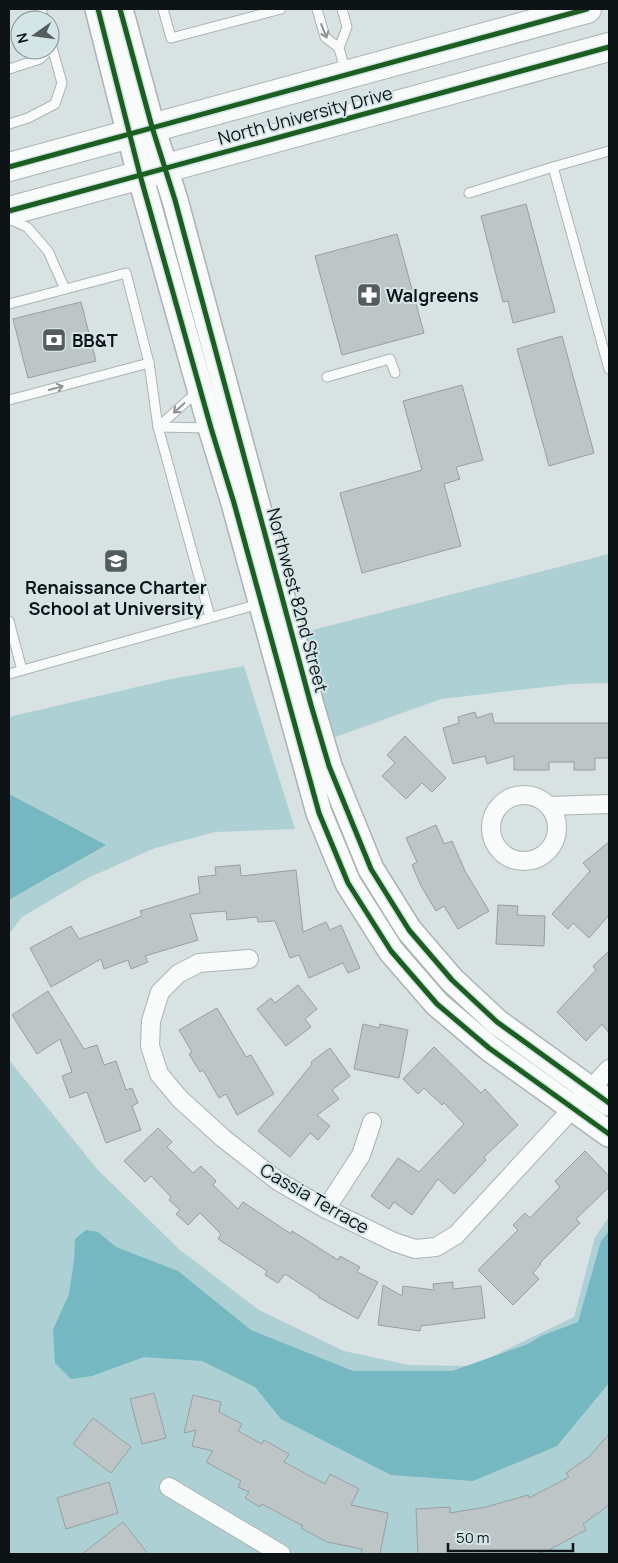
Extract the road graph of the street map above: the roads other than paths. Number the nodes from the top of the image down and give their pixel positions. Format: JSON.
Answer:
{"nodes":[{"id":1,"x":98,"y":9,"type":"edge"},
{"id":2,"x":120,"y":9,"type":"edge"},
{"id":3,"x":164,"y":9,"type":"edge"},
{"id":4,"x":281,"y":9,"type":"edge"},
{"id":5,"x":317,"y":9,"type":"edge"},
{"id":6,"x":342,"y":9,"type":"edge"},
{"id":7,"x":587,"y":9,"type":"edge"},
{"id":8,"x":609,"y":47,"type":"edge"},
{"id":9,"x":339,"y":48,"type":"junction"},
{"id":10,"x":37,"y":60,"type":"edge"},
{"id":11,"x":54,"y":60,"type":"edge"},
{"id":12,"x":9,"y":69,"type":"edge"},
{"id":13,"x":346,"y":75,"type":"junction"},
{"id":14,"x":9,"y":124,"type":"edge"},
{"id":15,"x":141,"y":131,"type":"junction"},
{"id":16,"x":609,"y":151,"type":"edge"},
{"id":17,"x":9,"y":167,"type":"edge"},
{"id":18,"x":553,"y":167,"type":"junction"},
{"id":19,"x":166,"y":168,"type":"junction"},
{"id":20,"x":140,"y":175,"type":"junction"},
{"id":21,"x":469,"y":193,"type":"dead end"},
{"id":22,"x":9,"y":211,"type":"edge"},
{"id":23,"x":9,"y":219,"type":"edge"},
{"id":24,"x":65,"y":289,"type":"junction"},
{"id":25,"x":9,"y":304,"type":"edge"},
{"id":26,"x":149,"y":363,"type":"junction"},
{"id":27,"x":609,"y":369,"type":"edge"},
{"id":28,"x":396,"y":373,"type":"dead end"},
{"id":29,"x":327,"y":377,"type":"dead end"},
{"id":30,"x":200,"y":389,"type":"junction"},
{"id":31,"x":9,"y":400,"type":"edge"},
{"id":32,"x":158,"y":427,"type":"junction"},
{"id":33,"x":211,"y":428,"type":"junction"},
{"id":34,"x":262,"y":604,"type":"junction"},
{"id":35,"x":210,"y":617,"type":"junction"},
{"id":36,"x":9,"y":621,"type":"edge"},
{"id":37,"x":22,"y":670,"type":"junction"},
{"id":38,"x":9,"y":674,"type":"edge"},
{"id":39,"x":609,"y":804,"type":"edge"},
{"id":40,"x":549,"y":806,"type":"dead end"},
{"id":41,"x":249,"y":959,"type":"dead end"},
{"id":42,"x":609,"y":1069,"type":"edge"},
{"id":43,"x":600,"y":1096,"type":"edge"},
{"id":44,"x":573,"y":1108,"type":"junction"},
{"id":45,"x":372,"y":1122,"type":"dead end"},
{"id":46,"x":609,"y":1134,"type":"edge"},
{"id":47,"x":326,"y":1209,"type":"junction"},
{"id":48,"x":169,"y":1487,"type":"dead end"},
{"id":49,"x":281,"y":1554,"type":"edge"}],
"edges":[{"from":1,"to":15,"type":"street","name":"Northwest 82nd Street"},
{"from":2,"to":15,"type":"street","name":"Northwest 82nd Street"},
{"from":3,"to":4,"type":"lane"},
{"from":5,"to":9,"type":"lane","one_way":true},
{"from":6,"to":9,"type":"lane"},
{"from":7,"to":13,"type":"main road","name":"North University Drive"},
{"from":8,"to":19,"type":"main road","name":"North University Drive"},
{"from":9,"to":13,"type":"lane"},
{"from":10,"to":12,"type":"lane"},
{"from":11,"to":14,"type":"lane"},
{"from":13,"to":15,"type":"main road","name":"North University Drive"},
{"from":15,"to":17,"type":"main road","name":"North University Drive"},
{"from":15,"to":19,"type":"street","name":"Northwest 82nd Street"},
{"from":15,"to":20,"type":"street","name":"Northwest 82nd Street"},
{"from":16,"to":18,"type":"lane"},
{"from":18,"to":21,"type":"lane"},
{"from":18,"to":27,"type":"lane"},
{"from":19,"to":20,"type":"main road","name":"North University Drive"},
{"from":19,"to":43,"type":"street","name":"Northwest 82nd Street"},
{"from":20,"to":22,"type":"main road","name":"North University Drive"},
{"from":20,"to":30,"type":"street","name":"Northwest 82nd Street"},
{"from":23,"to":24,"type":"lane"},
{"from":24,"to":25,"type":"lane"},
{"from":24,"to":26,"type":"lane"},
{"from":31,"to":26,"type":"lane","one_way":true},
{"from":26,"to":32,"type":"lane"},
{"from":28,"to":29,"type":"lane"},
{"from":30,"to":32,"type":"lane","one_way":true},
{"from":30,"to":33,"type":"street","name":"Northwest 82nd Street"},
{"from":32,"to":33,"type":"lane"},
{"from":32,"to":35,"type":"lane"},
{"from":33,"to":34,"type":"street","name":"Northwest 82nd Street"},
{"from":34,"to":35,"type":"lane"},
{"from":34,"to":44,"type":"street","name":"Northwest 82nd Street"},
{"from":35,"to":37,"type":"lane"},
{"from":36,"to":37,"type":"lane"},
{"from":37,"to":38,"type":"lane"},
{"from":39,"to":40,"type":"street"},
{"from":41,"to":47,"type":"street","name":"Cassia Terrace"},
{"from":42,"to":43,"type":"street","name":"Cassia Terrace"},
{"from":43,"to":44,"type":"street","name":"Cassia Terrace"},
{"from":44,"to":46,"type":"street","name":"Northwest 82nd Street"},
{"from":44,"to":47,"type":"street","name":"Cassia Terrace"},
{"from":45,"to":47,"type":"street"},
{"from":48,"to":49,"type":"street"}]}
